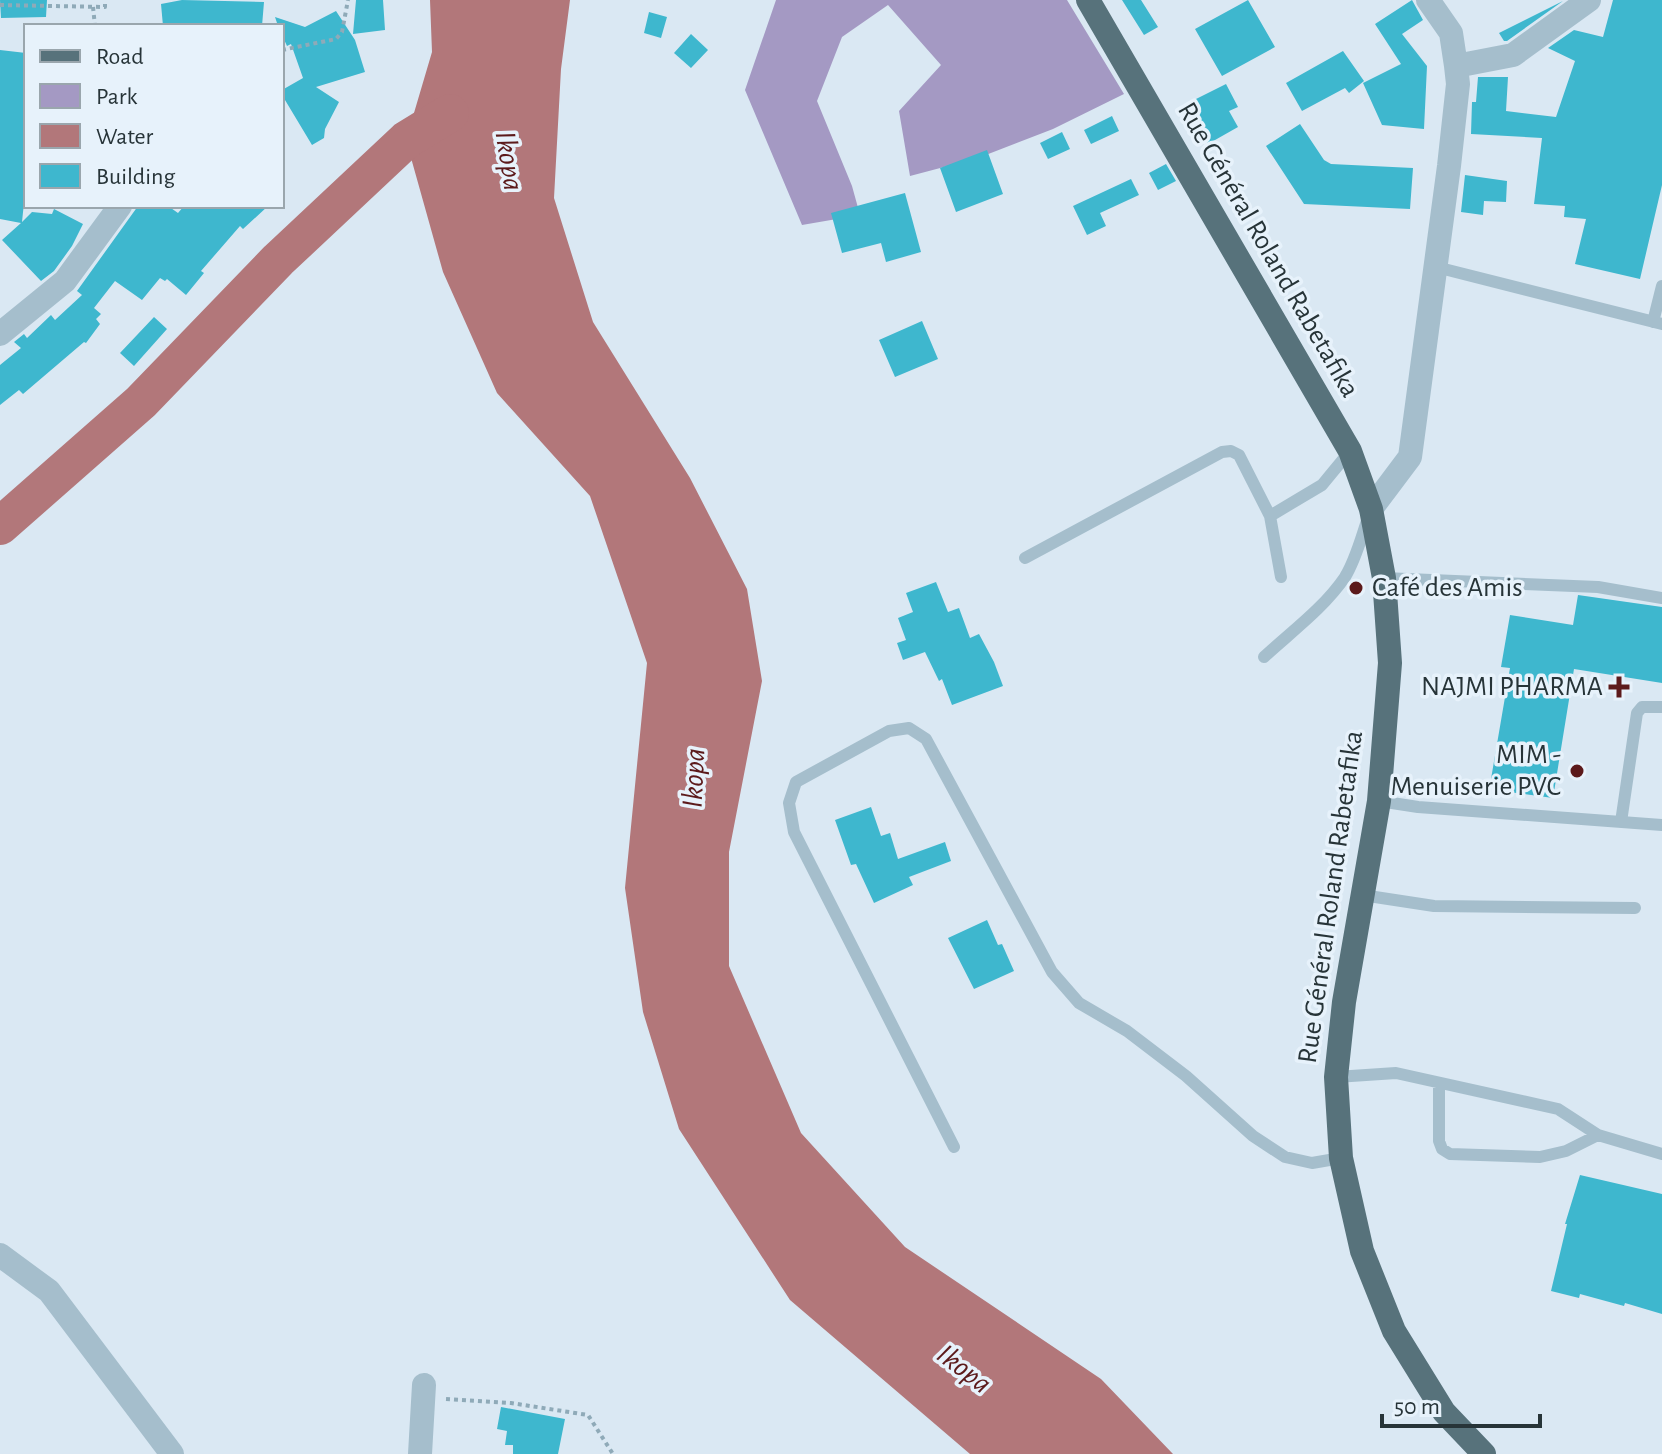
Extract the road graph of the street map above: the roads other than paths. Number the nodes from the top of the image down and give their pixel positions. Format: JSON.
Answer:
{"nodes":[{"id":1,"x":1088,"y":0,"type":"edge"},
{"id":2,"x":1428,"y":0,"type":"edge"},
{"id":3,"x":1589,"y":0,"type":"edge"},
{"id":4,"x":1456,"y":66,"type":"junction"},
{"id":5,"x":119,"y":208,"type":"edge"},
{"id":6,"x":1436,"y":267,"type":"junction"},
{"id":7,"x":1662,"y":286,"type":"edge"},
{"id":8,"x":1657,"y":323,"type":"edge"},
{"id":9,"x":0,"y":334,"type":"edge"},
{"id":10,"x":1350,"y":451,"type":"junction"},
{"id":11,"x":1371,"y":509,"type":"junction"},
{"id":12,"x":1270,"y":516,"type":"junction"},
{"id":13,"x":1025,"y":558,"type":"dead end"},
{"id":14,"x":1281,"y":577,"type":"dead end"},
{"id":15,"x":1384,"y":578,"type":"junction"},
{"id":16,"x":1662,"y":598,"type":"edge"},
{"id":17,"x":1264,"y":657,"type":"dead end"},
{"id":18,"x":1662,"y":707,"type":"edge"},
{"id":19,"x":1379,"y":801,"type":"junction"},
{"id":20,"x":1621,"y":822,"type":"junction"},
{"id":21,"x":1662,"y":825,"type":"edge"},
{"id":22,"x":1362,"y":895,"type":"junction"},
{"id":23,"x":1635,"y":908,"type":"dead end"},
{"id":24,"x":1336,"y":1077,"type":"junction"},
{"id":25,"x":1439,"y":1083,"type":"junction"},
{"id":26,"x":1598,"y":1135,"type":"junction"},
{"id":27,"x":954,"y":1147,"type":"dead end"},
{"id":28,"x":1662,"y":1154,"type":"edge"},
{"id":29,"x":1341,"y":1158,"type":"junction"},
{"id":30,"x":0,"y":1255,"type":"edge"},
{"id":31,"x":424,"y":1391,"type":"road end"},
{"id":32,"x":172,"y":1454,"type":"edge"},
{"id":33,"x":420,"y":1454,"type":"edge"},
{"id":34,"x":1484,"y":1454,"type":"edge"}],
"edges":[{"from":1,"to":10,"type":"main road","name":"Rue Général Roland Rabetafika"},
{"from":2,"to":4,"type":"street"},
{"from":3,"to":4,"type":"street"},
{"from":4,"to":6,"type":"street"},
{"from":5,"to":9,"type":"street"},
{"from":6,"to":8,"type":"lane"},
{"from":6,"to":11,"type":"street"},
{"from":7,"to":8,"type":"lane"},
{"from":10,"to":11,"type":"main road","name":"Rue Général Roland Rabetafika"},
{"from":10,"to":12,"type":"lane"},
{"from":11,"to":15,"type":"main road","name":"Rue Général Roland Rabetafika"},
{"from":11,"to":17,"type":"lane"},
{"from":12,"to":13,"type":"lane"},
{"from":12,"to":14,"type":"lane"},
{"from":15,"to":16,"type":"lane"},
{"from":15,"to":19,"type":"main road","name":"Rue Général Roland Rabetafika"},
{"from":18,"to":20,"type":"lane"},
{"from":19,"to":20,"type":"lane"},
{"from":19,"to":22,"type":"main road","name":"Rue Général Roland Rabetafika"},
{"from":20,"to":21,"type":"lane"},
{"from":22,"to":23,"type":"lane"},
{"from":22,"to":24,"type":"main road","name":"Rue Général Roland Rabetafika"},
{"from":24,"to":25,"type":"lane"},
{"from":24,"to":29,"type":"main road","name":"Rue Général Roland Rabetafika"},
{"from":25,"to":26,"type":"lane"},
{"from":25,"to":26,"type":"lane"},
{"from":26,"to":28,"type":"lane"},
{"from":27,"to":29,"type":"lane"},
{"from":29,"to":34,"type":"main road","name":"Rue Général Roland Rabetafika"},
{"from":30,"to":32,"type":"street"},
{"from":31,"to":33,"type":"street"}]}
